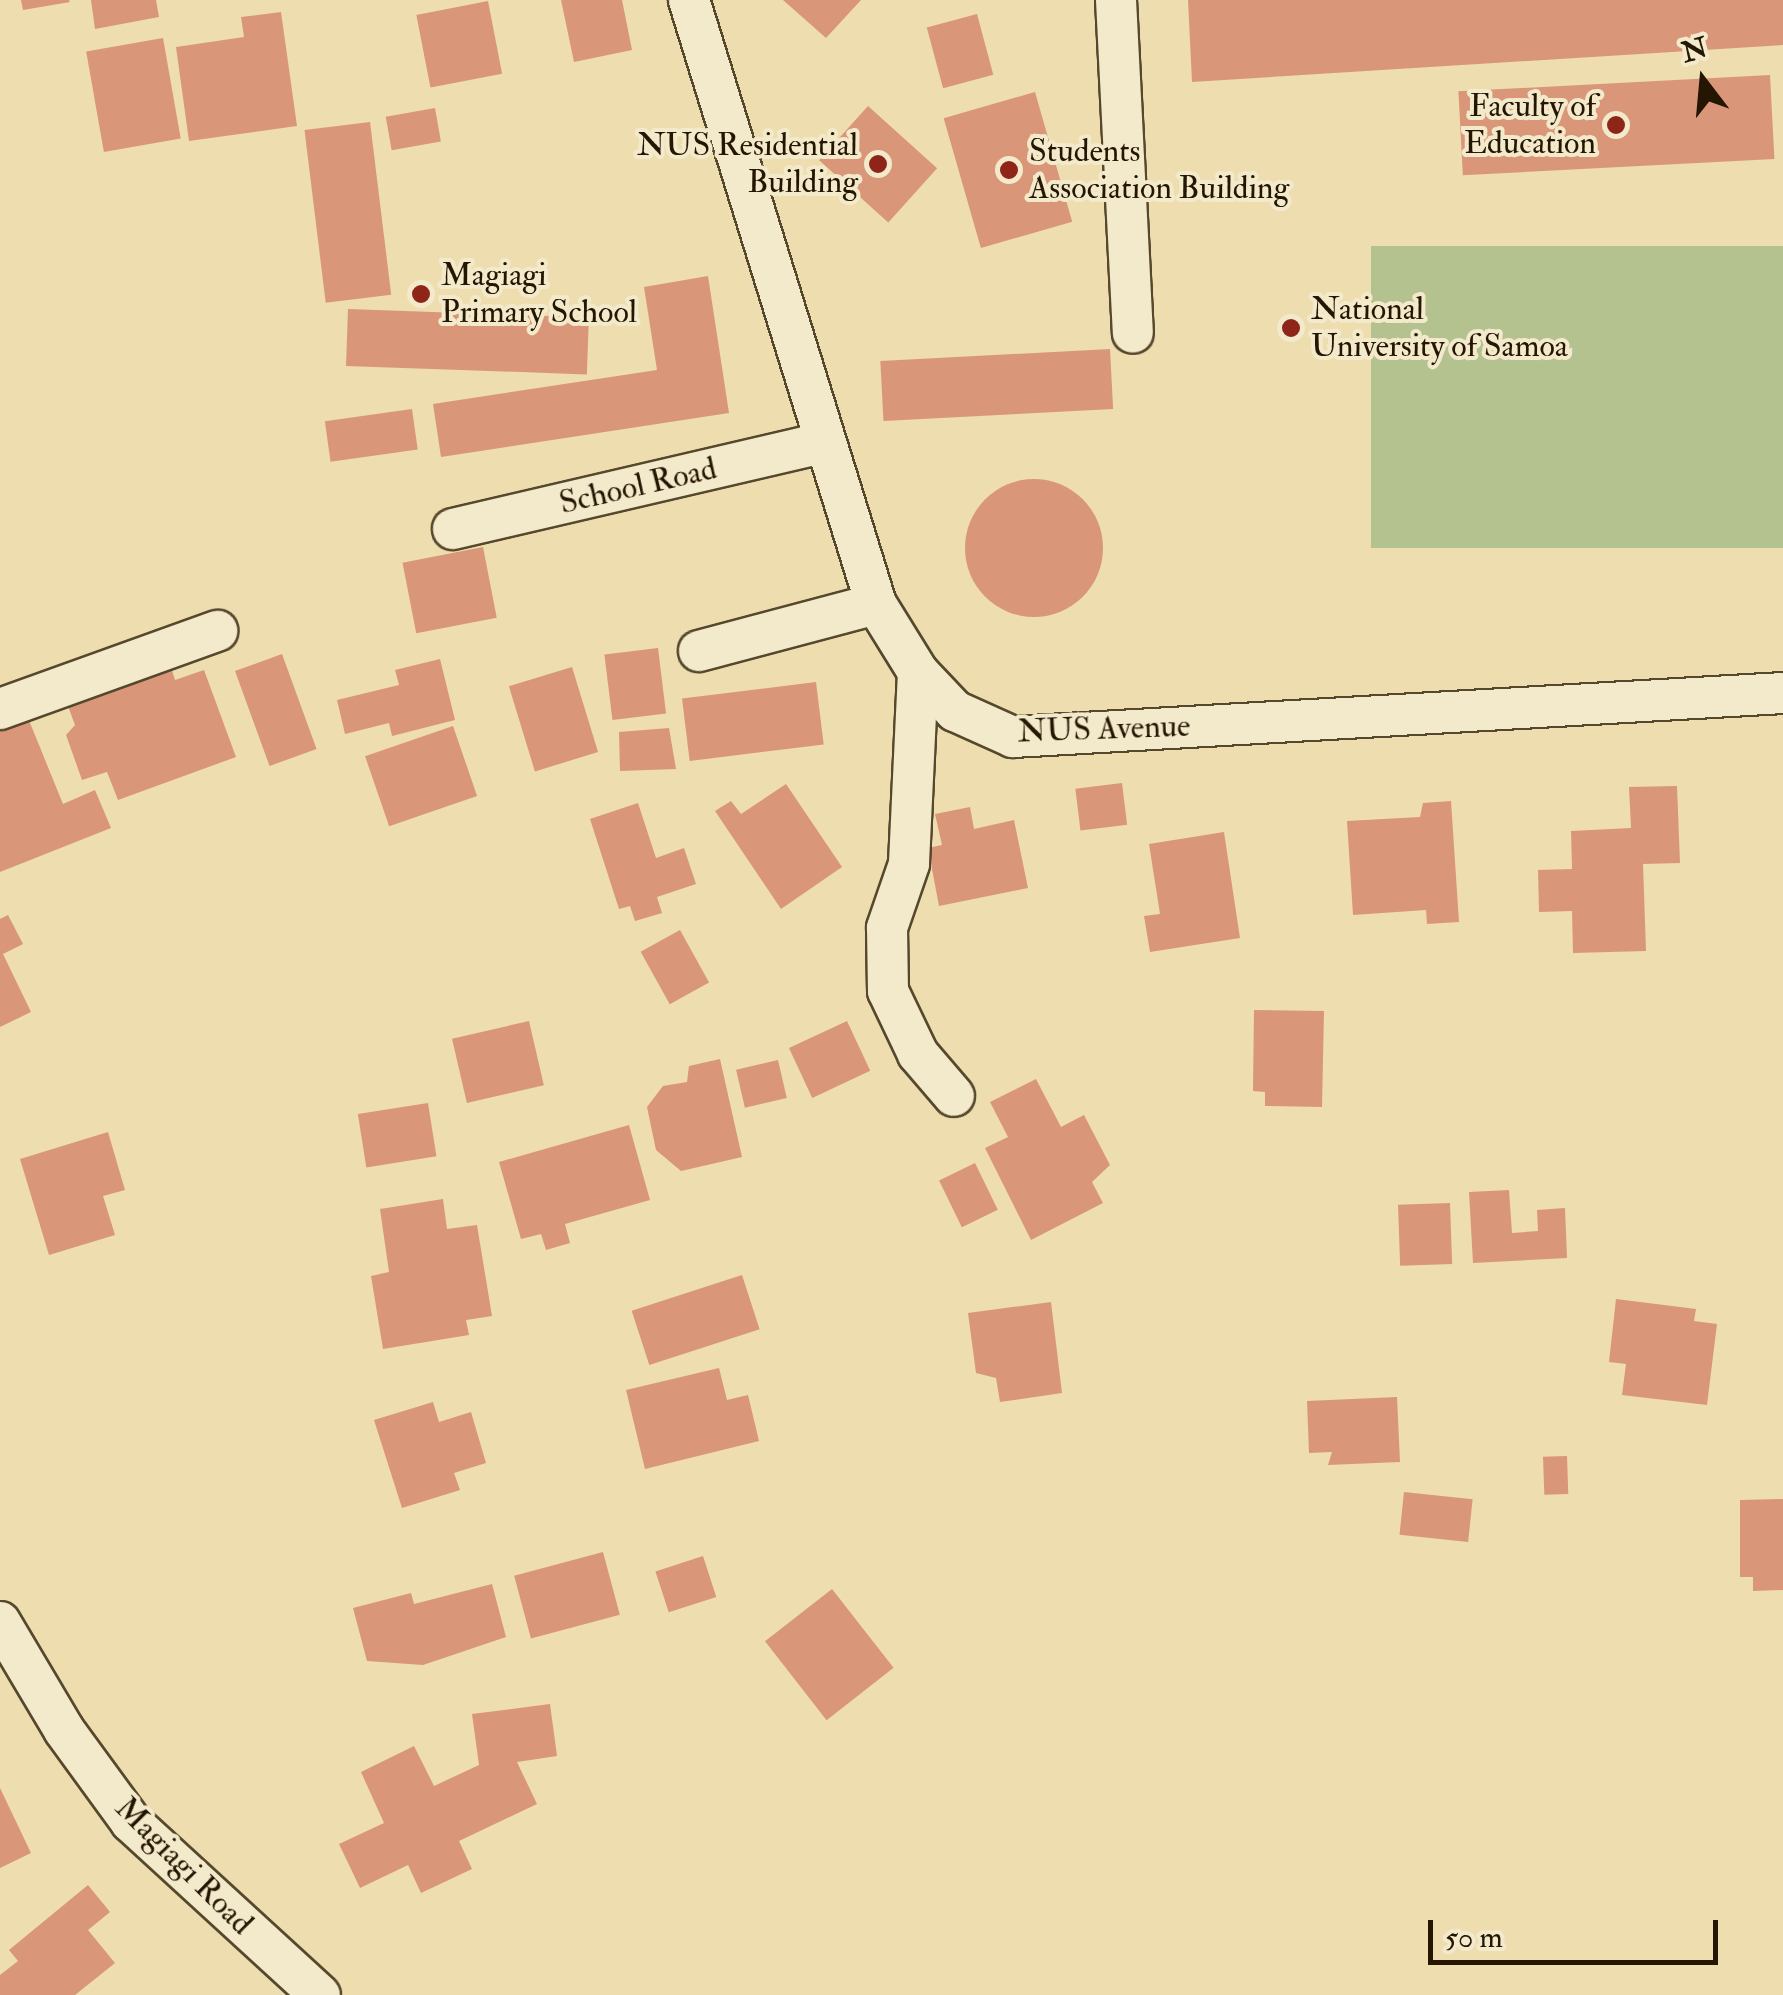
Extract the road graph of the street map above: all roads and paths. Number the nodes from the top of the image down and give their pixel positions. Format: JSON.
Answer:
{"nodes":[{"id":1,"x":689,"y":0,"type":"edge"},
{"id":2,"x":1116,"y":0,"type":"edge"},
{"id":3,"x":1133,"y":332,"type":"dead end"},
{"id":4,"x":823,"y":443,"type":"junction"},
{"id":5,"x":453,"y":529,"type":"dead end"},
{"id":6,"x":876,"y":604,"type":"junction"},
{"id":7,"x":217,"y":631,"type":"dead end"},
{"id":8,"x":699,"y":651,"type":"dead end"},
{"id":9,"x":918,"y":672,"type":"junction"},
{"id":10,"x":1783,"y":693,"type":"edge"},
{"id":11,"x":0,"y":709,"type":"edge"},
{"id":12,"x":954,"y":1096,"type":"dead end"},
{"id":13,"x":0,"y":1622,"type":"edge"},
{"id":14,"x":320,"y":1995,"type":"edge"}],
"edges":[{"from":1,"to":4,"type":"street","name":"NUS Avenue"},
{"from":2,"to":3,"type":"street"},
{"from":4,"to":5,"type":"street","name":"School Road"},
{"from":4,"to":6,"type":"street","name":"NUS Avenue"},
{"from":6,"to":8,"type":"street"},
{"from":6,"to":9,"type":"street","name":"NUS Avenue"},
{"from":7,"to":11,"type":"street"},
{"from":9,"to":10,"type":"street","name":"NUS Avenue"},
{"from":9,"to":12,"type":"street"},
{"from":13,"to":14,"type":"street","name":"Magiagi Road"}]}
